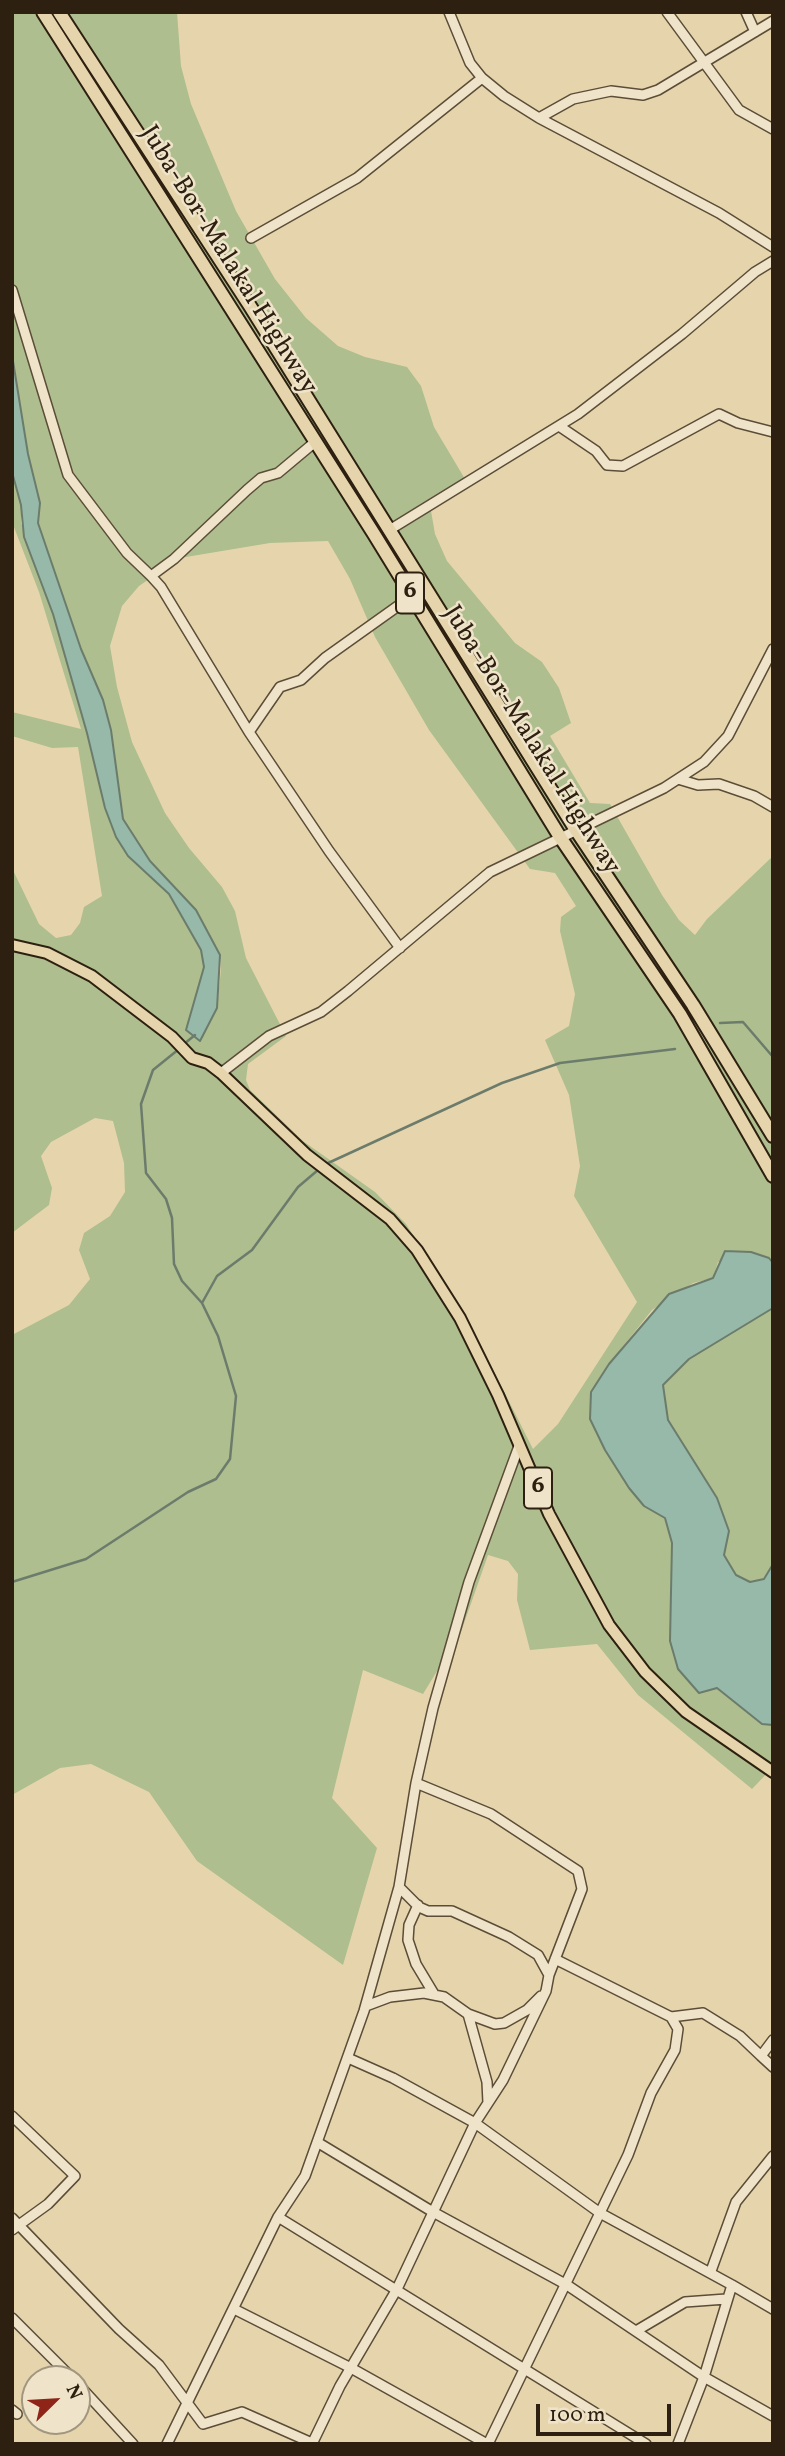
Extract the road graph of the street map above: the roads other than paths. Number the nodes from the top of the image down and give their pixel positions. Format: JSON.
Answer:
{"nodes":[{"id":1,"x":43,"y":12,"type":"edge"},
{"id":2,"x":59,"y":12,"type":"edge"},
{"id":3,"x":449,"y":12,"type":"edge"},
{"id":4,"x":667,"y":12,"type":"edge"},
{"id":5,"x":747,"y":12,"type":"edge"},
{"id":6,"x":773,"y":21,"type":"edge"},
{"id":7,"x":755,"y":33,"type":"junction"},
{"id":8,"x":704,"y":63,"type":"junction"},
{"id":9,"x":482,"y":78,"type":"junction"},
{"id":10,"x":539,"y":118,"type":"junction"},
{"id":11,"x":773,"y":129,"type":"edge"},
{"id":12,"x":251,"y":238,"type":"dead end"},
{"id":13,"x":773,"y":247,"type":"edge"},
{"id":14,"x":773,"y":261,"type":"edge"},
{"id":15,"x":12,"y":290,"type":"edge"},
{"id":16,"x":559,"y":426,"type":"junction"},
{"id":17,"x":773,"y":432,"type":"edge"},
{"id":18,"x":315,"y":442,"type":"junction"},
{"id":19,"x":391,"y":529,"type":"junction"},
{"id":20,"x":151,"y":576,"type":"junction"},
{"id":21,"x":412,"y":596,"type":"junction"},
{"id":22,"x":773,"y":649,"type":"edge"},
{"id":23,"x":249,"y":732,"type":"junction"},
{"id":24,"x":678,"y":779,"type":"junction"},
{"id":25,"x":773,"y":807,"type":"edge"},
{"id":26,"x":576,"y":830,"type":"junction"},
{"id":27,"x":560,"y":837,"type":"junction"},
{"id":28,"x":12,"y":946,"type":"edge"},
{"id":29,"x":400,"y":948,"type":"junction"},
{"id":30,"x":221,"y":1073,"type":"junction"},
{"id":31,"x":771,"y":1127,"type":"edge"},
{"id":32,"x":773,"y":1176,"type":"edge"},
{"id":33,"x":519,"y":1446,"type":"junction"},
{"id":34,"x":773,"y":1772,"type":"edge"},
{"id":35,"x":416,"y":1783,"type":"junction"},
{"id":36,"x":399,"y":1886,"type":"junction"},
{"id":37,"x":418,"y":1905,"type":"junction"},
{"id":38,"x":555,"y":1959,"type":"junction"},
{"id":39,"x":549,"y":1975,"type":"junction"},
{"id":40,"x":546,"y":1992,"type":"junction"},
{"id":41,"x":434,"y":1994,"type":"junction"},
{"id":42,"x":366,"y":2006,"type":"junction"},
{"id":43,"x":468,"y":2014,"type":"junction"},
{"id":44,"x":671,"y":2017,"type":"junction"},
{"id":45,"x":773,"y":2040,"type":"edge"},
{"id":46,"x":761,"y":2056,"type":"junction"},
{"id":47,"x":348,"y":2058,"type":"junction"},
{"id":48,"x":773,"y":2067,"type":"edge"},
{"id":49,"x":488,"y":2103,"type":"junction"},
{"id":50,"x":12,"y":2116,"type":"edge"},
{"id":51,"x":475,"y":2123,"type":"junction"},
{"id":52,"x":317,"y":2142,"type":"junction"},
{"id":53,"x":773,"y":2156,"type":"edge"},
{"id":54,"x":433,"y":2212,"type":"junction"},
{"id":55,"x":600,"y":2213,"type":"junction"},
{"id":56,"x":278,"y":2217,"type":"junction"},
{"id":57,"x":14,"y":2224,"type":"edge"},
{"id":58,"x":711,"y":2271,"type":"junction"},
{"id":59,"x":567,"y":2285,"type":"junction"},
{"id":60,"x":732,"y":2285,"type":"junction"},
{"id":61,"x":397,"y":2289,"type":"junction"},
{"id":62,"x":726,"y":2299,"type":"junction"},
{"id":63,"x":234,"y":2309,"type":"junction"},
{"id":64,"x":773,"y":2309,"type":"edge"},
{"id":65,"x":12,"y":2318,"type":"edge"},
{"id":66,"x":636,"y":2331,"type":"junction"},
{"id":67,"x":59,"y":2365,"type":"edge"},
{"id":68,"x":351,"y":2368,"type":"junction"},
{"id":69,"x":523,"y":2370,"type":"junction"},
{"id":70,"x":704,"y":2376,"type":"junction"},
{"id":71,"x":91,"y":2398,"type":"edge"},
{"id":72,"x":186,"y":2399,"type":"junction"},
{"id":73,"x":773,"y":2416,"type":"edge"},
{"id":74,"x":312,"y":2443,"type":"edge"},
{"id":75,"x":133,"y":2444,"type":"edge"},
{"id":76,"x":167,"y":2444,"type":"edge"},
{"id":77,"x":488,"y":2444,"type":"edge"},
{"id":78,"x":646,"y":2444,"type":"edge"},
{"id":79,"x":678,"y":2444,"type":"edge"}],
"edges":[{"from":1,"to":18,"type":"highway","name":"Juba-Bor-Malakal Highway","number":"6"},
{"from":2,"to":19,"type":"highway","name":"Juba-Bor-Malakal Highway","number":"6"},
{"from":3,"to":9,"type":"street"},
{"from":4,"to":8,"type":"street"},
{"from":5,"to":7,"type":"street"},
{"from":6,"to":7,"type":"street"},
{"from":7,"to":8,"type":"street"},
{"from":8,"to":10,"type":"street"},
{"from":8,"to":11,"type":"street"},
{"from":9,"to":10,"type":"street"},
{"from":9,"to":12,"type":"street"},
{"from":10,"to":13,"type":"street"},
{"from":14,"to":16,"type":"street"},
{"from":15,"to":20,"type":"street"},
{"from":16,"to":17,"type":"street"},
{"from":16,"to":19,"type":"street"},
{"from":18,"to":20,"type":"street"},
{"from":18,"to":21,"type":"highway","name":"Juba-Bor-Malakal Highway","number":"6"},
{"from":19,"to":26,"type":"highway","name":"Juba-Bor-Malakal Highway","number":"6"},
{"from":20,"to":23,"type":"street"},
{"from":21,"to":23,"type":"street"},
{"from":21,"to":27,"type":"highway","name":"Juba-Bor-Malakal Highway","number":"6"},
{"from":22,"to":24,"type":"street"},
{"from":23,"to":29,"type":"street"},
{"from":24,"to":25,"type":"street"},
{"from":24,"to":26,"type":"street"},
{"from":26,"to":27,"type":"street"},
{"from":26,"to":31,"type":"highway","name":"Juba-Bor-Malakal Highway","number":"6"},
{"from":27,"to":29,"type":"street"},
{"from":27,"to":32,"type":"highway","name":"Juba-Bor-Malakal Highway","number":"6"},
{"from":28,"to":30,"type":"main road","number":"6"},
{"from":29,"to":30,"type":"street"},
{"from":30,"to":33,"type":"main road","number":"6"},
{"from":33,"to":34,"type":"main road","number":"6"},
{"from":33,"to":35,"type":"street"},
{"from":35,"to":36,"type":"street"},
{"from":35,"to":38,"type":"street"},
{"from":36,"to":37,"type":"street"},
{"from":36,"to":42,"type":"street"},
{"from":37,"to":39,"type":"street"},
{"from":37,"to":41,"type":"street"},
{"from":38,"to":39,"type":"street"},
{"from":38,"to":44,"type":"street"},
{"from":39,"to":40,"type":"street"},
{"from":40,"to":43,"type":"street"},
{"from":40,"to":49,"type":"street"},
{"from":41,"to":42,"type":"street"},
{"from":41,"to":43,"type":"street"},
{"from":42,"to":47,"type":"street"},
{"from":43,"to":49,"type":"street"},
{"from":44,"to":46,"type":"street"},
{"from":44,"to":55,"type":"street"},
{"from":45,"to":46,"type":"street"},
{"from":46,"to":48,"type":"street"},
{"from":47,"to":51,"type":"street"},
{"from":47,"to":52,"type":"street"},
{"from":49,"to":51,"type":"street"},
{"from":50,"to":57,"type":"street"},
{"from":51,"to":54,"type":"street"},
{"from":51,"to":55,"type":"street"},
{"from":52,"to":54,"type":"street"},
{"from":52,"to":56,"type":"street"},
{"from":53,"to":58,"type":"street"},
{"from":54,"to":59,"type":"street"},
{"from":54,"to":61,"type":"street"},
{"from":55,"to":58,"type":"street"},
{"from":55,"to":59,"type":"street"},
{"from":56,"to":61,"type":"street"},
{"from":56,"to":63,"type":"street"},
{"from":57,"to":72,"type":"street"},
{"from":58,"to":60,"type":"street"},
{"from":59,"to":66,"type":"street"},
{"from":59,"to":69,"type":"street"},
{"from":60,"to":62,"type":"street"},
{"from":60,"to":64,"type":"street"},
{"from":61,"to":68,"type":"street"},
{"from":61,"to":69,"type":"street"},
{"from":62,"to":66,"type":"street"},
{"from":62,"to":70,"type":"street"},
{"from":63,"to":68,"type":"street"},
{"from":63,"to":72,"type":"street"},
{"from":65,"to":67,"type":"street"},
{"from":66,"to":70,"type":"street"},
{"from":68,"to":74,"type":"street"},
{"from":68,"to":77,"type":"street"},
{"from":69,"to":77,"type":"street"},
{"from":69,"to":78,"type":"street"},
{"from":70,"to":73,"type":"street"},
{"from":70,"to":79,"type":"street"},
{"from":71,"to":75,"type":"street"},
{"from":72,"to":74,"type":"street"},
{"from":72,"to":76,"type":"street"}]}
